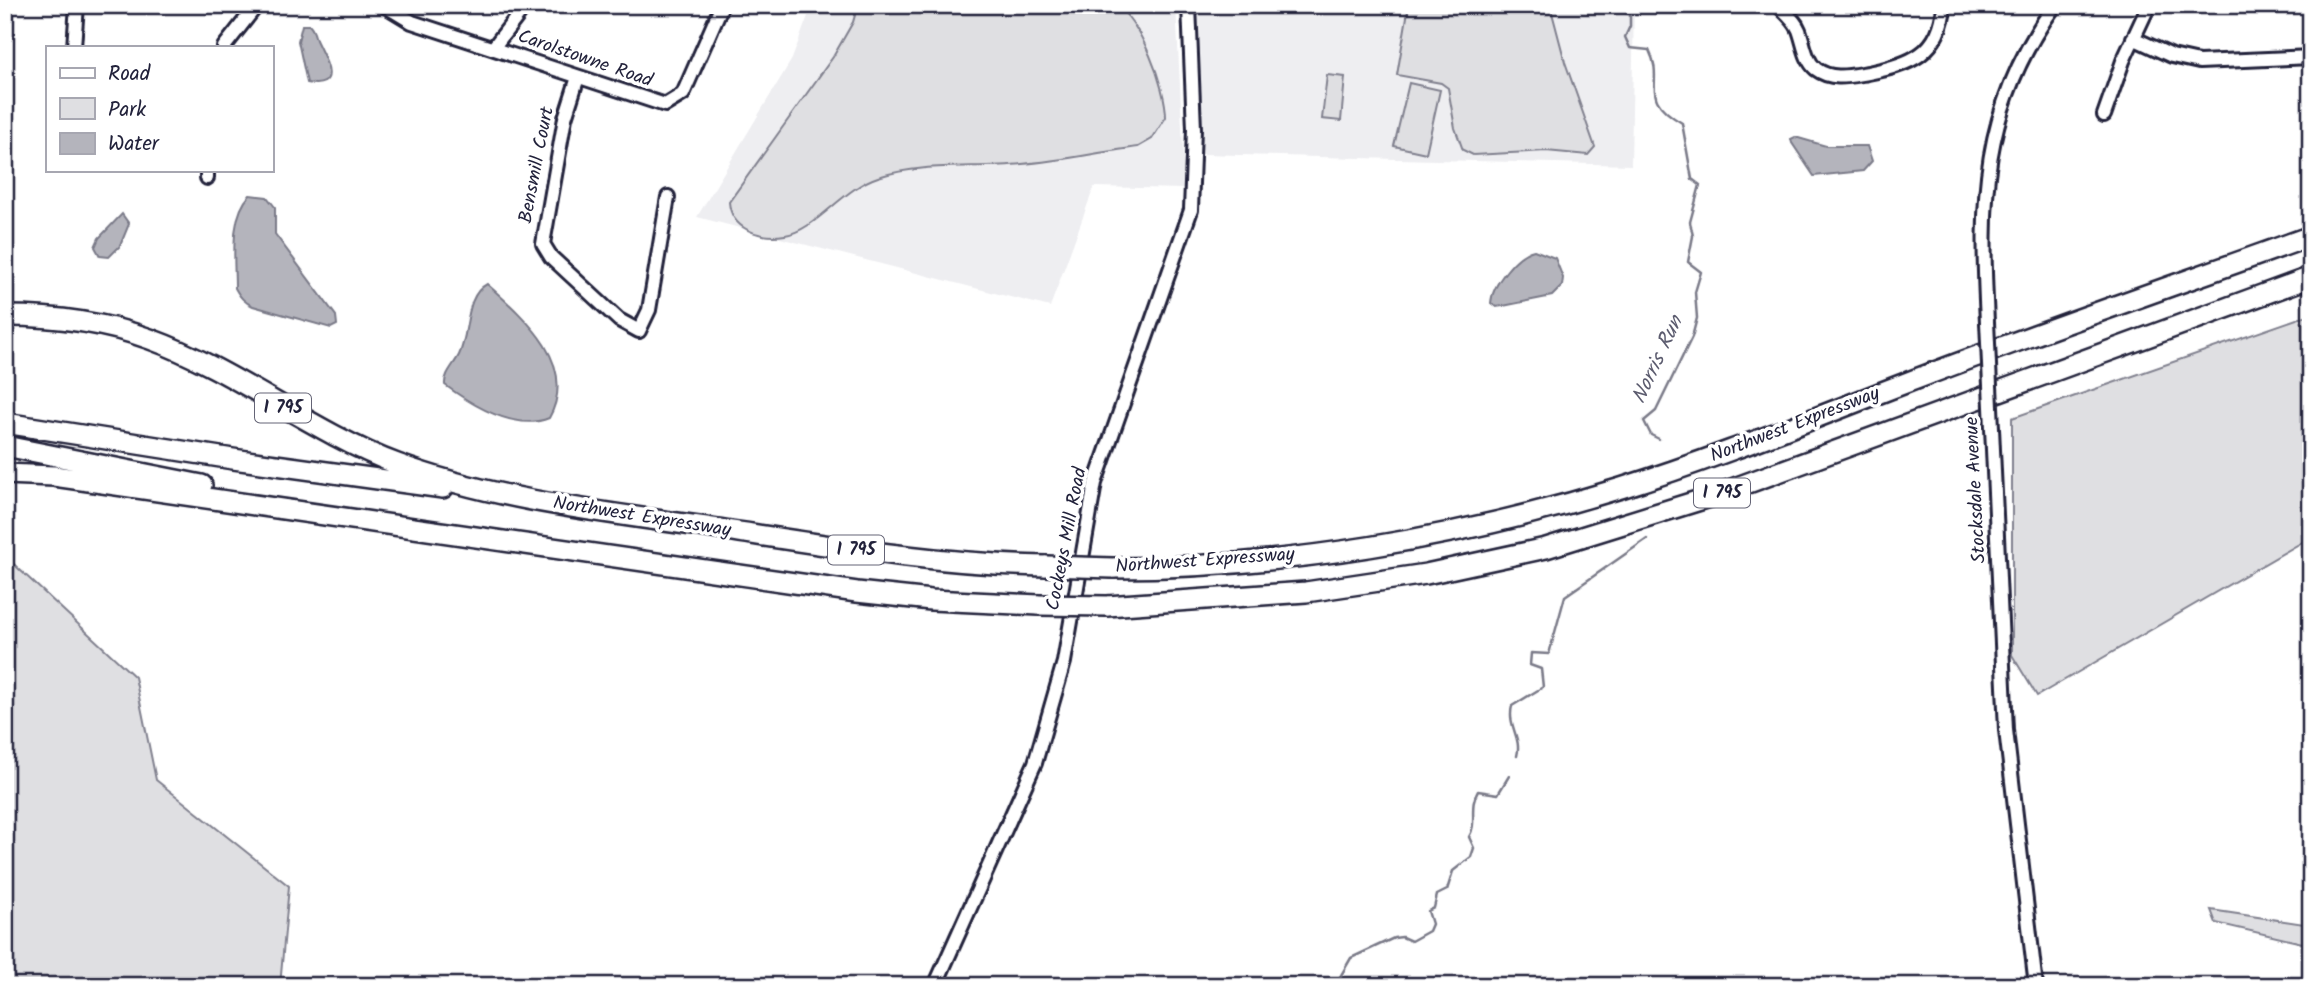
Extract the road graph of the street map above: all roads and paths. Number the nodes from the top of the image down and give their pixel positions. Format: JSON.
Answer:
{"nodes":[{"id":1,"x":77,"y":5,"type":"edge"},
{"id":2,"x":257,"y":5,"type":"edge"},
{"id":3,"x":384,"y":5,"type":"edge"},
{"id":4,"x":526,"y":5,"type":"edge"},
{"id":5,"x":722,"y":5,"type":"edge"},
{"id":6,"x":1189,"y":5,"type":"edge"},
{"id":7,"x":1779,"y":5,"type":"edge"},
{"id":8,"x":1944,"y":5,"type":"edge"},
{"id":9,"x":2055,"y":5,"type":"edge"},
{"id":10,"x":2149,"y":5,"type":"edge"},
{"id":11,"x":2133,"y":38,"type":"junction"},
{"id":12,"x":74,"y":46,"type":"edge"},
{"id":13,"x":225,"y":46,"type":"edge"},
{"id":14,"x":493,"y":48,"type":"junction"},
{"id":15,"x":2311,"y":57,"type":"edge"},
{"id":16,"x":578,"y":78,"type":"junction"},
{"id":17,"x":2104,"y":115,"type":"dead end"},
{"id":18,"x":668,"y":197,"type":"dead end"},
{"id":19,"x":2311,"y":236,"type":"edge"},
{"id":20,"x":2311,"y":277,"type":"edge"},
{"id":21,"x":5,"y":316,"type":"edge"},
{"id":22,"x":5,"y":423,"type":"edge"},
{"id":23,"x":5,"y":446,"type":"edge"},
{"id":24,"x":5,"y":474,"type":"edge"},
{"id":25,"x":562,"y":506,"type":"junction"},
{"id":26,"x":454,"y":533,"type":"junction"},
{"id":27,"x":935,"y":986,"type":"edge"},
{"id":28,"x":2036,"y":986,"type":"edge"}],
"edges":[{"from":1,"to":12,"type":"street"},
{"from":2,"to":13,"type":"street"},
{"from":3,"to":14,"type":"street","name":"Carolstowne Road"},
{"from":4,"to":14,"type":"street"},
{"from":5,"to":16,"type":"street","name":"Carolstowne Road"},
{"from":6,"to":27,"type":"street","name":"Cockeys Mill Road"},
{"from":7,"to":8,"type":"street"},
{"from":9,"to":28,"type":"street","name":"Stocksdale Avenue","bridge":true},
{"from":10,"to":11,"type":"street"},
{"from":11,"to":15,"type":"street"},
{"from":11,"to":17,"type":"street"},
{"from":14,"to":16,"type":"street","name":"Carolstowne Road"},
{"from":16,"to":18,"type":"street","name":"Bensmill Court"},
{"from":19,"to":25,"type":"highway","name":"Northwest Expressway","number":"I 795","bridge":true},
{"from":20,"to":26,"type":"highway","name":"Northwest Expressway","number":"I 795","bridge":true},
{"from":21,"to":25,"type":"highway","name":"Northwest Expressway","number":"I 795"},
{"from":22,"to":25,"type":"highway"},
{"from":23,"to":26,"type":"highway"},
{"from":24,"to":26,"type":"highway","name":"Northwest Expressway","number":"I 795"}]}
